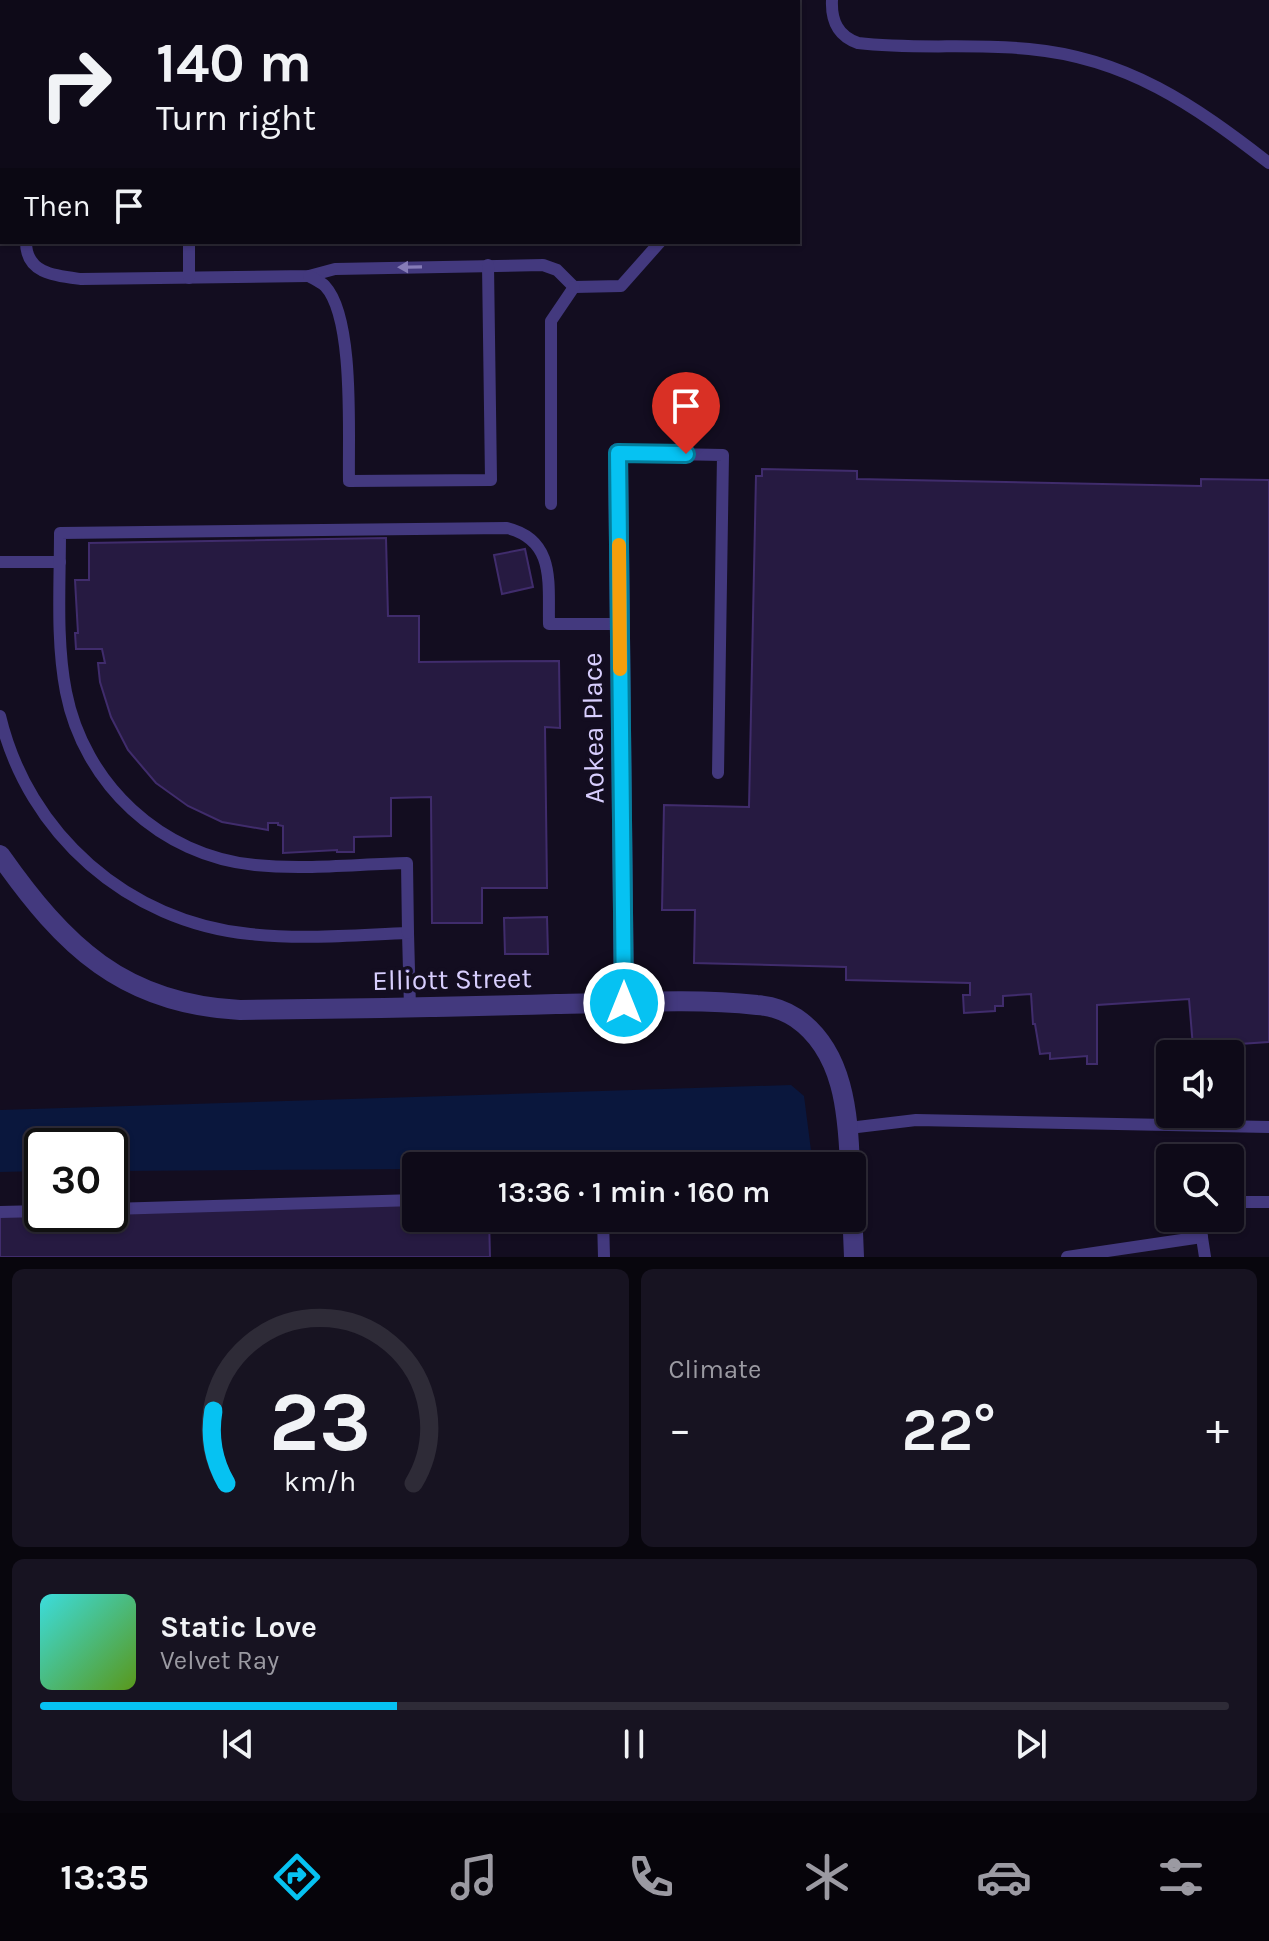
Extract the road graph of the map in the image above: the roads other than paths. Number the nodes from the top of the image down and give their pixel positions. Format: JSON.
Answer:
{"nodes":[{"id":1,"x":832,"y":0,"type":"edge"},
{"id":2,"x":1269,"y":163,"type":"edge"},
{"id":3,"x":26,"y":244,"type":"edge"},
{"id":4,"x":189,"y":244,"type":"edge"},
{"id":5,"x":658,"y":244,"type":"edge"},
{"id":6,"x":488,"y":265,"type":"junction"},
{"id":7,"x":309,"y":276,"type":"junction"},
{"id":8,"x":189,"y":278,"type":"junction"},
{"id":9,"x":574,"y":287,"type":"junction"},
{"id":10,"x":618,"y":453,"type":"joint"},
{"id":11,"x":551,"y":504,"type":"dead end"},
{"id":12,"x":0,"y":562,"type":"edge"},
{"id":13,"x":60,"y":562,"type":"junction"},
{"id":14,"x":620,"y":624,"type":"junction"},
{"id":15,"x":0,"y":716,"type":"edge"},
{"id":16,"x":718,"y":773,"type":"dead end"},
{"id":17,"x":0,"y":855,"type":"edge"},
{"id":18,"x":408,"y":933,"type":"junction"},
{"id":19,"x":624,"y":1003,"type":"junction"},
{"id":20,"x":410,"y":1008,"type":"junction"},
{"id":21,"x":1269,"y":1127,"type":"edge"},
{"id":22,"x":849,"y":1128,"type":"junction"},
{"id":23,"x":850,"y":1152,"type":"edge"},
{"id":24,"x":402,"y":1200,"type":"edge"},
{"id":25,"x":1244,"y":1202,"type":"edge"},
{"id":26,"x":1269,"y":1202,"type":"edge"},
{"id":27,"x":128,"y":1208,"type":"edge"},
{"id":28,"x":24,"y":1211,"type":"edge"},
{"id":29,"x":0,"y":1212,"type":"edge"},
{"id":30,"x":603,"y":1232,"type":"edge"},
{"id":31,"x":853,"y":1232,"type":"edge"},
{"id":32,"x":1201,"y":1232,"type":"edge"},
{"id":33,"x":1202,"y":1237,"type":"junction"},
{"id":34,"x":604,"y":1257,"type":"edge"},
{"id":35,"x":854,"y":1257,"type":"edge"},
{"id":36,"x":1067,"y":1257,"type":"edge"},
{"id":37,"x":1205,"y":1257,"type":"edge"}],
"edges":[{"from":1,"to":2,"type":"lane"},
{"from":3,"to":8,"type":"lane"},
{"from":4,"to":8,"type":"lane"},
{"from":5,"to":9,"type":"lane"},
{"from":6,"to":7,"type":"lane","one_way":true},
{"from":6,"to":7,"type":"lane"},
{"from":6,"to":9,"type":"lane"},
{"from":7,"to":8,"type":"lane"},
{"from":9,"to":11,"type":"lane"},
{"from":10,"to":14,"type":"street","name":"Aokea Place"},
{"from":10,"to":16,"type":"lane"},
{"from":12,"to":13,"type":"lane"},
{"from":13,"to":14,"type":"lane"},
{"from":13,"to":18,"type":"lane"},
{"from":14,"to":19,"type":"street","name":"Aokea Place"},
{"from":15,"to":18,"type":"lane"},
{"from":17,"to":20,"type":"street","name":"Elliott Street"},
{"from":18,"to":20,"type":"lane"},
{"from":19,"to":20,"type":"street","name":"Elliott Street"},
{"from":19,"to":22,"type":"street","name":"Elliott Street"},
{"from":21,"to":22,"type":"lane"},
{"from":22,"to":23,"type":"street","name":"Elliott Street"},
{"from":24,"to":27,"type":"lane"},
{"from":25,"to":26,"type":"lane"},
{"from":28,"to":29,"type":"lane"},
{"from":30,"to":34,"type":"lane"},
{"from":31,"to":35,"type":"street"},
{"from":32,"to":33,"type":"lane"},
{"from":33,"to":36,"type":"lane"},
{"from":33,"to":37,"type":"lane"}]}
